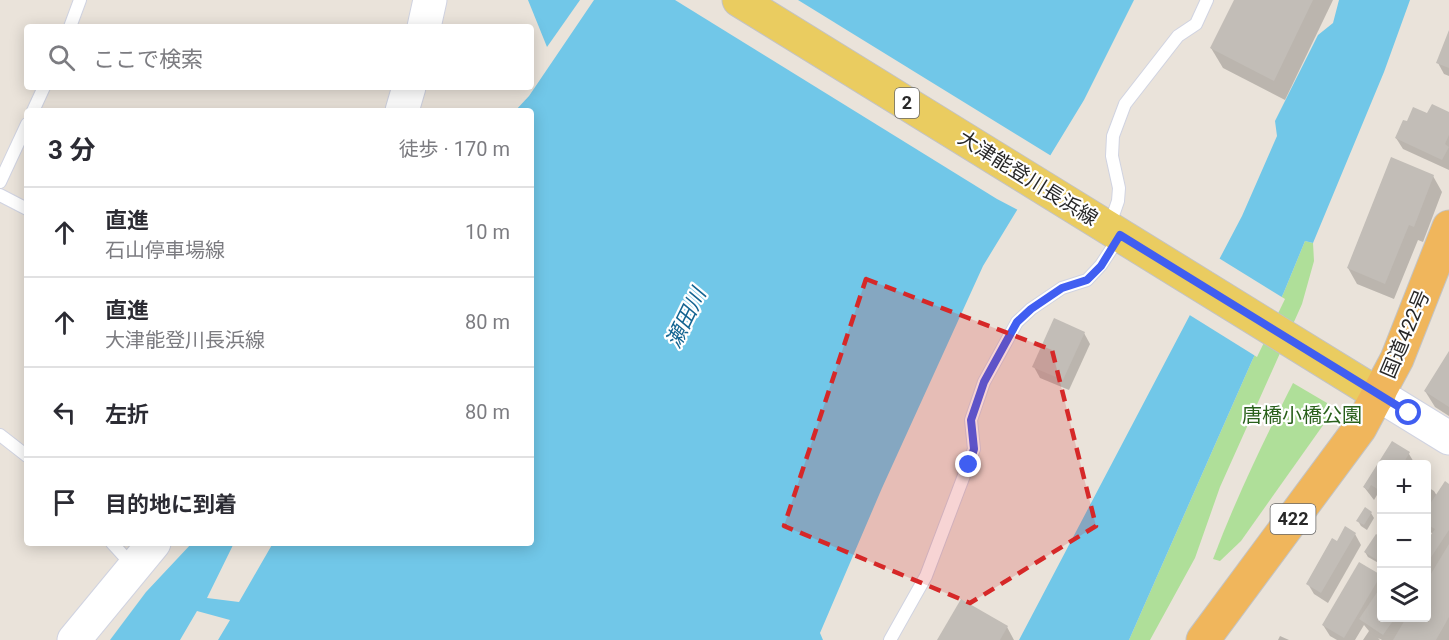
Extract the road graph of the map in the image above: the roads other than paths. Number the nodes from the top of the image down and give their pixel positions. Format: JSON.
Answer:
{"nodes":[{"id":1,"x":80,"y":0,"type":"edge"},
{"id":2,"x":430,"y":0,"type":"edge"},
{"id":3,"x":739,"y":0,"type":"edge"},
{"id":4,"x":1207,"y":0,"type":"edge"},
{"id":5,"x":71,"y":24,"type":"edge"},
{"id":6,"x":425,"y":24,"type":"edge"},
{"id":7,"x":43,"y":90,"type":"edge"},
{"id":8,"x":408,"y":90,"type":"edge"},
{"id":9,"x":34,"y":108,"type":"edge"},
{"id":10,"x":403,"y":108,"type":"edge"},
{"id":11,"x":24,"y":131,"type":"edge"},
{"id":12,"x":0,"y":183,"type":"edge"},
{"id":13,"x":0,"y":195,"type":"edge"},
{"id":14,"x":24,"y":207,"type":"edge"},
{"id":15,"x":1449,"y":227,"type":"edge"},
{"id":16,"x":1115,"y":232,"type":"junction"},
{"id":17,"x":1379,"y":394,"type":"junction"},
{"id":18,"x":0,"y":435,"type":"edge"},
{"id":19,"x":1449,"y":438,"type":"edge"},
{"id":20,"x":24,"y":454,"type":"edge"},
{"id":21,"x":120,"y":546,"type":"edge"},
{"id":22,"x":144,"y":555,"type":"edge"},
{"id":23,"x":74,"y":640,"type":"edge"},
{"id":24,"x":891,"y":640,"type":"edge"},
{"id":25,"x":1203,"y":640,"type":"edge"}],
"edges":[{"from":1,"to":5,"type":"lane"},
{"from":2,"to":6,"type":"main road"},
{"from":3,"to":16,"type":"main road","name":"大津能登川長浜線","number":"2"},
{"from":4,"to":16,"type":"lane"},
{"from":7,"to":9,"type":"lane"},
{"from":8,"to":10,"type":"main road"},
{"from":11,"to":12,"type":"lane"},
{"from":13,"to":14,"type":"lane"},
{"from":15,"to":17,"type":"highway","name":"国道422号","number":"422"},
{"from":16,"to":17,"type":"main road","name":"大津能登川長浜線","number":"2"},
{"from":16,"to":24,"type":"lane"},
{"from":17,"to":19,"type":"main road"},
{"from":17,"to":25,"type":"highway","name":"国道422号","number":"422"},
{"from":18,"to":20,"type":"lane"},
{"from":21,"to":22,"type":"lane"},
{"from":22,"to":23,"type":"main road"}]}
